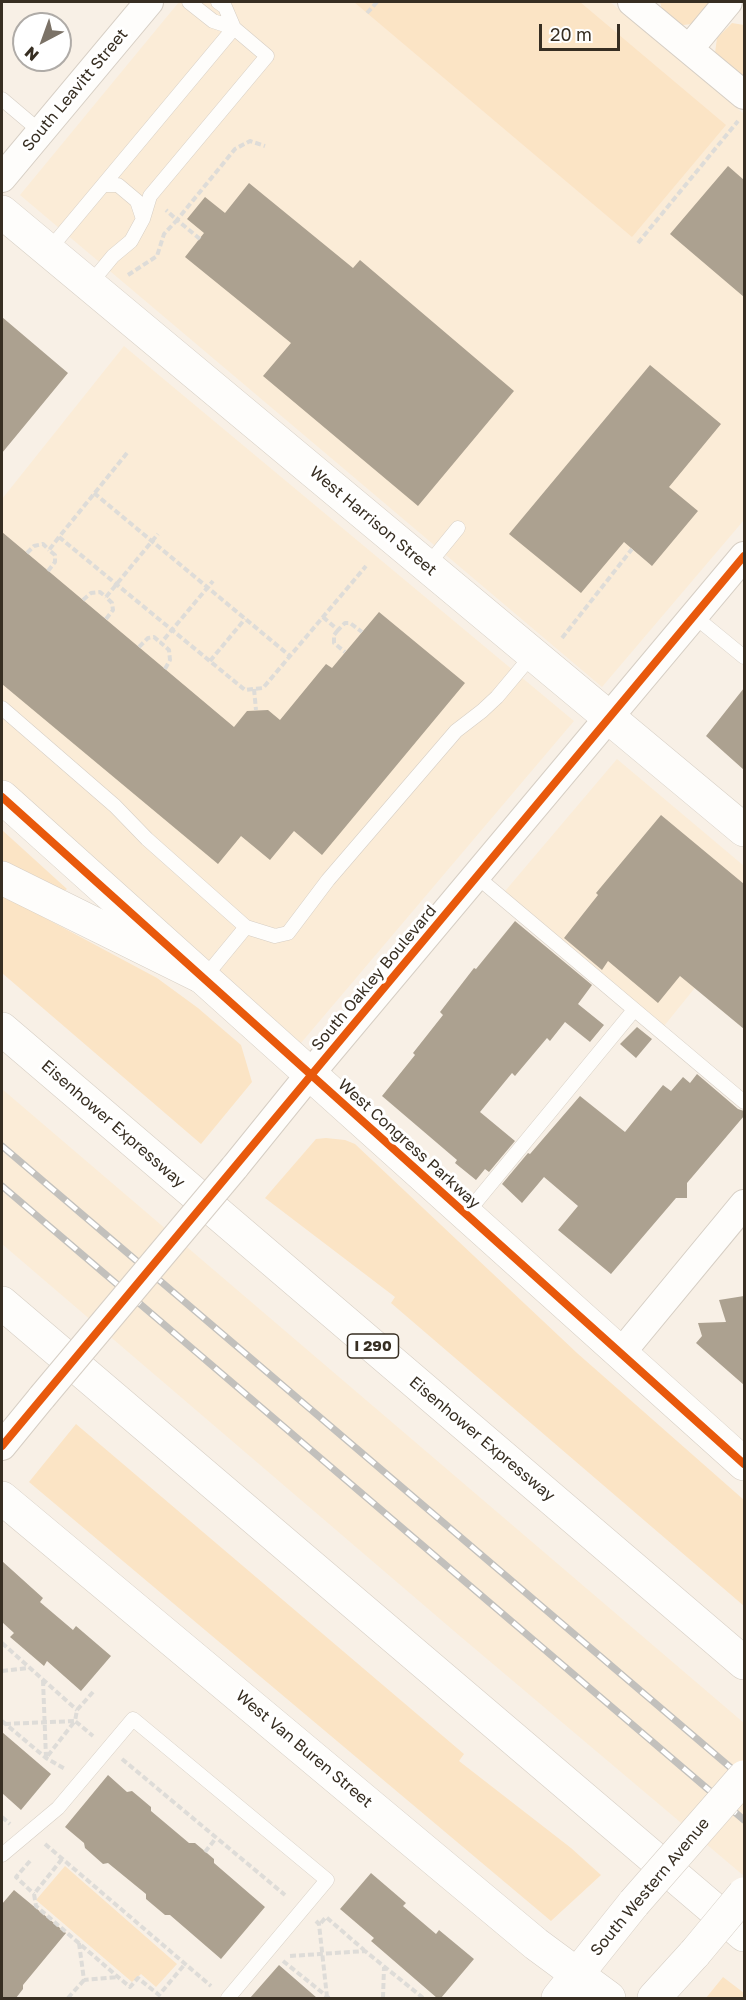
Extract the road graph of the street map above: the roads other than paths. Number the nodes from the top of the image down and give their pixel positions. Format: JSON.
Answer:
{"nodes":[{"id":1,"x":189,"y":2,"type":"edge"},
{"id":2,"x":218,"y":2,"type":"edge"},
{"id":3,"x":632,"y":2,"type":"edge"},
{"id":4,"x":728,"y":2,"type":"edge"},
{"id":5,"x":144,"y":3,"type":"edge"},
{"id":6,"x":234,"y":28,"type":"junction"},
{"id":7,"x":689,"y":49,"type":"junction"},
{"id":8,"x":2,"y":99,"type":"edge"},
{"id":9,"x":742,"y":108,"type":"edge"},
{"id":10,"x":41,"y":132,"type":"junction"},
{"id":11,"x":2,"y":178,"type":"edge"},
{"id":12,"x":104,"y":184,"type":"junction"},
{"id":13,"x":2,"y":212,"type":"edge"},
{"id":14,"x":143,"y":219,"type":"junction"},
{"id":15,"x":48,"y":251,"type":"junction"},
{"id":16,"x":89,"y":285,"type":"junction"},
{"id":17,"x":458,"y":528,"type":"dead end"},
{"id":18,"x":743,"y":561,"type":"edge"},
{"id":19,"x":427,"y":566,"type":"junction"},
{"id":20,"x":694,"y":616,"type":"junction"},
{"id":21,"x":533,"y":654,"type":"junction"},
{"id":22,"x":744,"y":657,"type":"edge"},
{"id":23,"x":2,"y":708,"type":"edge"},
{"id":24,"x":609,"y":717,"type":"junction"},
{"id":25,"x":2,"y":797,"type":"edge"},
{"id":26,"x":744,"y":830,"type":"edge"},
{"id":27,"x":476,"y":876,"type":"junction"},
{"id":28,"x":2,"y":878,"type":"edge"},
{"id":29,"x":246,"y":927,"type":"junction"},
{"id":30,"x":204,"y":978,"type":"junction"},
{"id":31,"x":634,"y":1010,"type":"junction"},
{"id":32,"x":2,"y":1029,"type":"edge"},
{"id":33,"x":310,"y":1074,"type":"junction"},
{"id":34,"x":744,"y":1102,"type":"edge"},
{"id":35,"x":744,"y":1204,"type":"edge"},
{"id":36,"x":466,"y":1214,"type":"junction"},
{"id":37,"x":2,"y":1303,"type":"edge"},
{"id":38,"x":621,"y":1353,"type":"junction"},
{"id":39,"x":2,"y":1446,"type":"edge"},
{"id":40,"x":744,"y":1464,"type":"edge"},
{"id":41,"x":2,"y":1498,"type":"edge"},
{"id":42,"x":744,"y":1663,"type":"edge"},
{"id":43,"x":744,"y":1777,"type":"edge"},
{"id":44,"x":2,"y":1855,"type":"edge"},
{"id":45,"x":744,"y":1894,"type":"edge"},
{"id":46,"x":744,"y":1935,"type":"edge"},
{"id":47,"x":568,"y":1987,"type":"edge"},
{"id":48,"x":228,"y":1998,"type":"edge"},
{"id":49,"x":609,"y":1998,"type":"edge"},
{"id":50,"x":654,"y":1998,"type":"edge"}],
"edges":[{"from":1,"to":6,"type":"lane"},
{"from":2,"to":6,"type":"lane"},
{"from":3,"to":7,"type":"street"},
{"from":4,"to":7,"type":"street"},
{"from":5,"to":10,"type":"street","name":"South Leavitt Street"},
{"from":6,"to":12,"type":"lane"},
{"from":6,"to":14,"type":"lane"},
{"from":7,"to":9,"type":"street"},
{"from":8,"to":10,"type":"lane"},
{"from":10,"to":11,"type":"street","name":"South Leavitt Street"},
{"from":12,"to":14,"type":"lane"},
{"from":12,"to":15,"type":"lane"},
{"from":13,"to":15,"type":"main road","name":"West Harrison Street"},
{"from":14,"to":16,"type":"lane"},
{"from":15,"to":16,"type":"main road","name":"West Harrison Street"},
{"from":16,"to":19,"type":"main road","name":"West Harrison Street"},
{"from":17,"to":19,"type":"lane"},
{"from":18,"to":20,"type":"street","name":"South Oakley Boulevard"},
{"from":19,"to":21,"type":"main road","name":"West Harrison Street"},
{"from":20,"to":22,"type":"lane"},
{"from":20,"to":24,"type":"street","name":"South Oakley Boulevard"},
{"from":21,"to":24,"type":"main road","name":"West Harrison Street"},
{"from":21,"to":29,"type":"lane"},
{"from":23,"to":29,"type":"lane"},
{"from":24,"to":26,"type":"main road","name":"West Harrison Street"},
{"from":24,"to":27,"type":"street","name":"South Oakley Boulevard"},
{"from":25,"to":30,"type":"main road","name":"West Congress Parkway"},
{"from":27,"to":31,"type":"lane"},
{"from":27,"to":33,"type":"street","name":"South Oakley Boulevard"},
{"from":28,"to":30,"type":"main road"},
{"from":29,"to":30,"type":"lane"},
{"from":30,"to":33,"type":"main road","name":"West Congress Parkway"},
{"from":31,"to":34,"type":"lane"},
{"from":31,"to":36,"type":"lane"},
{"from":32,"to":42,"type":"main road","name":"Eisenhower Expressway","number":"I 290"},
{"from":33,"to":36,"type":"main road","name":"West Congress Parkway"},
{"from":33,"to":39,"type":"street","name":"South Oakley Boulevard","bridge":true},
{"from":35,"to":38,"type":"street"},
{"from":36,"to":38,"type":"main road","name":"West Congress Parkway"},
{"from":37,"to":46,"type":"main road"},
{"from":38,"to":40,"type":"main road","name":"West Congress Parkway"},
{"from":41,"to":47,"type":"main road","name":"West Van Buren Street"},
{"from":43,"to":47,"type":"main road","name":"South Western Avenue","bridge":true},
{"from":44,"to":48,"type":"lane"},
{"from":45,"to":50,"type":"main road","bridge":true},
{"from":47,"to":49,"type":"main road","name":"West Van Buren Street"}]}
